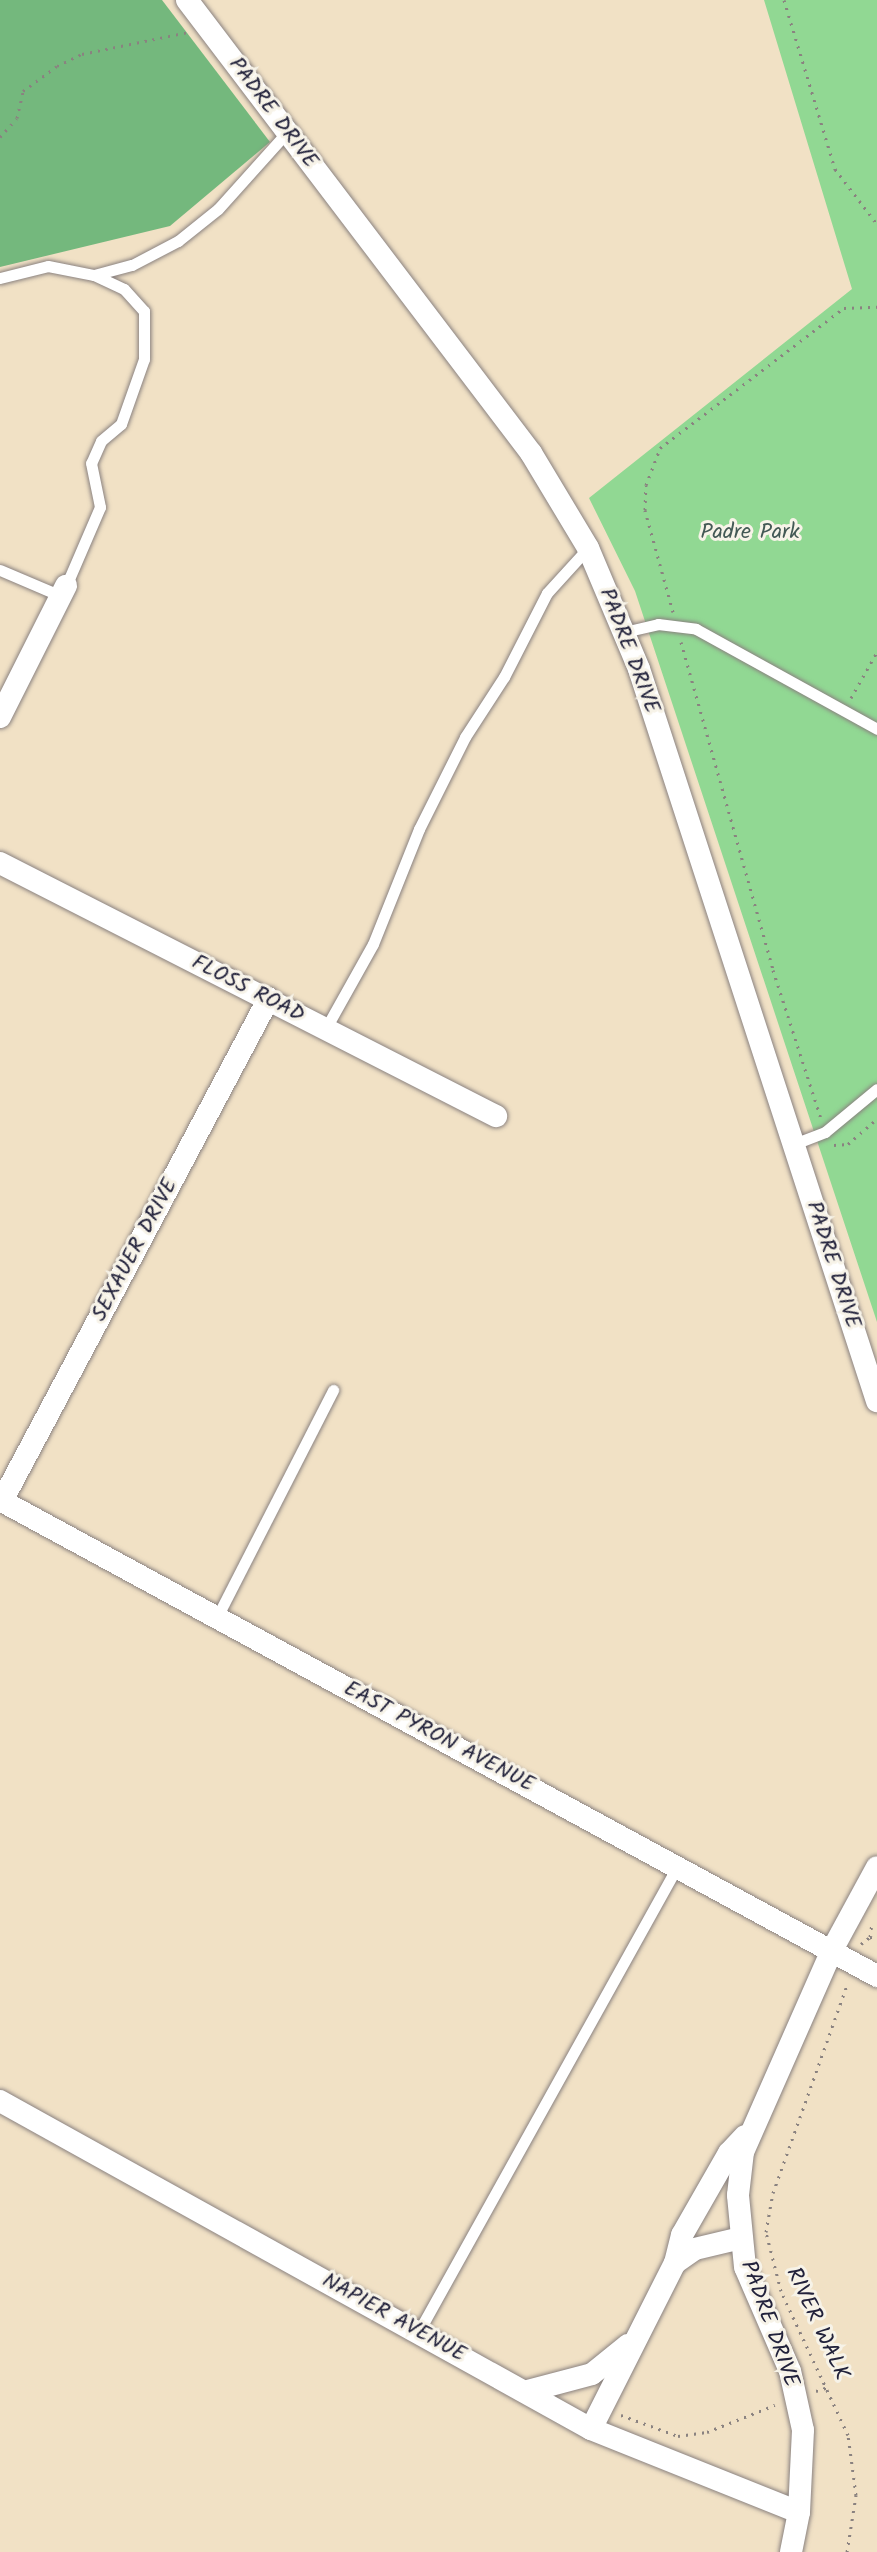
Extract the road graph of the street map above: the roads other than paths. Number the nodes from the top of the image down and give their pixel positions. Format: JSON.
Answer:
{"nodes":[{"id":1,"x":187,"y":0,"type":"edge"},
{"id":2,"x":287,"y":132,"type":"junction"},
{"id":3,"x":94,"y":275,"type":"junction"},
{"id":4,"x":0,"y":278,"type":"edge"},
{"id":5,"x":588,"y":548,"type":"junction"},
{"id":6,"x":0,"y":570,"type":"edge"},
{"id":7,"x":64,"y":591,"type":"junction"},
{"id":8,"x":624,"y":632,"type":"junction"},
{"id":9,"x":0,"y":717,"type":"edge"},
{"id":10,"x":877,"y":729,"type":"edge"},
{"id":11,"x":0,"y":863,"type":"edge"},
{"id":12,"x":269,"y":998,"type":"junction"},
{"id":13,"x":326,"y":1028,"type":"junction"},
{"id":14,"x":877,"y":1089,"type":"edge"},
{"id":15,"x":496,"y":1116,"type":"dead end"},
{"id":16,"x":794,"y":1144,"type":"junction"},
{"id":17,"x":333,"y":1390,"type":"dead end"},
{"id":18,"x":877,"y":1401,"type":"edge"},
{"id":19,"x":1,"y":1500,"type":"edge"},
{"id":20,"x":217,"y":1617,"type":"junction"},
{"id":21,"x":677,"y":1867,"type":"junction"},
{"id":22,"x":877,"y":1867,"type":"edge"},
{"id":23,"x":832,"y":1950,"type":"junction"},
{"id":24,"x":877,"y":1976,"type":"edge"},
{"id":25,"x":0,"y":2101,"type":"edge"},
{"id":26,"x":749,"y":2132,"type":"junction"},
{"id":27,"x":741,"y":2238,"type":"junction"},
{"id":28,"x":675,"y":2263,"type":"junction"},
{"id":29,"x":419,"y":2331,"type":"junction"},
{"id":30,"x":634,"y":2338,"type":"junction"},
{"id":31,"x":528,"y":2391,"type":"junction"},
{"id":32,"x":591,"y":2429,"type":"junction"},
{"id":33,"x":799,"y":2512,"type":"junction"},
{"id":34,"x":791,"y":2552,"type":"edge"}],
"edges":[{"from":1,"to":2,"type":"street","name":"PADRE DRIVE"},
{"from":2,"to":3,"type":"lane"},
{"from":2,"to":5,"type":"street","name":"PADRE DRIVE"},
{"from":3,"to":4,"type":"lane"},
{"from":3,"to":7,"type":"lane"},
{"from":5,"to":8,"type":"street","name":"PADRE DRIVE"},
{"from":5,"to":13,"type":"lane"},
{"from":6,"to":7,"type":"lane"},
{"from":7,"to":9,"type":"street"},
{"from":8,"to":10,"type":"lane"},
{"from":8,"to":16,"type":"street","name":"PADRE DRIVE"},
{"from":11,"to":12,"type":"street","name":"FLOSS ROAD"},
{"from":12,"to":13,"type":"street","name":"FLOSS ROAD"},
{"from":12,"to":19,"type":"street","name":"SEXAUER DRIVE"},
{"from":13,"to":15,"type":"street","name":"FLOSS ROAD"},
{"from":14,"to":16,"type":"lane"},
{"from":16,"to":18,"type":"street","name":"PADRE DRIVE"},
{"from":17,"to":20,"type":"lane"},
{"from":19,"to":20,"type":"street","name":"EAST PYRON AVENUE"},
{"from":20,"to":21,"type":"street","name":"EAST PYRON AVENUE"},
{"from":21,"to":23,"type":"street","name":"EAST PYRON AVENUE"},
{"from":21,"to":29,"type":"lane"},
{"from":22,"to":23,"type":"street","name":"PADRE DRIVE"},
{"from":23,"to":24,"type":"street","name":"EAST PYRON AVENUE"},
{"from":23,"to":26,"type":"street","name":"PADRE DRIVE"},
{"from":25,"to":29,"type":"street","name":"NAPIER AVENUE"},
{"from":26,"to":27,"type":"street","name":"PADRE DRIVE"},
{"from":26,"to":28,"type":"street","name":"PADRE DRIVE"},
{"from":27,"to":28,"type":"street","name":"PADRE DRIVE"},
{"from":27,"to":33,"type":"street","name":"PADRE DRIVE"},
{"from":28,"to":30,"type":"street","name":"PADRE DRIVE"},
{"from":29,"to":31,"type":"street","name":"NAPIER AVENUE"},
{"from":30,"to":31,"type":"street","name":"PADRE DRIVE"},
{"from":30,"to":32,"type":"street","name":"PADRE DRIVE"},
{"from":31,"to":32,"type":"street","name":"NAPIER AVENUE"},
{"from":32,"to":33,"type":"street","name":"NAPIER AVENUE"},
{"from":33,"to":34,"type":"street","name":"PADRE DRIVE"}]}
